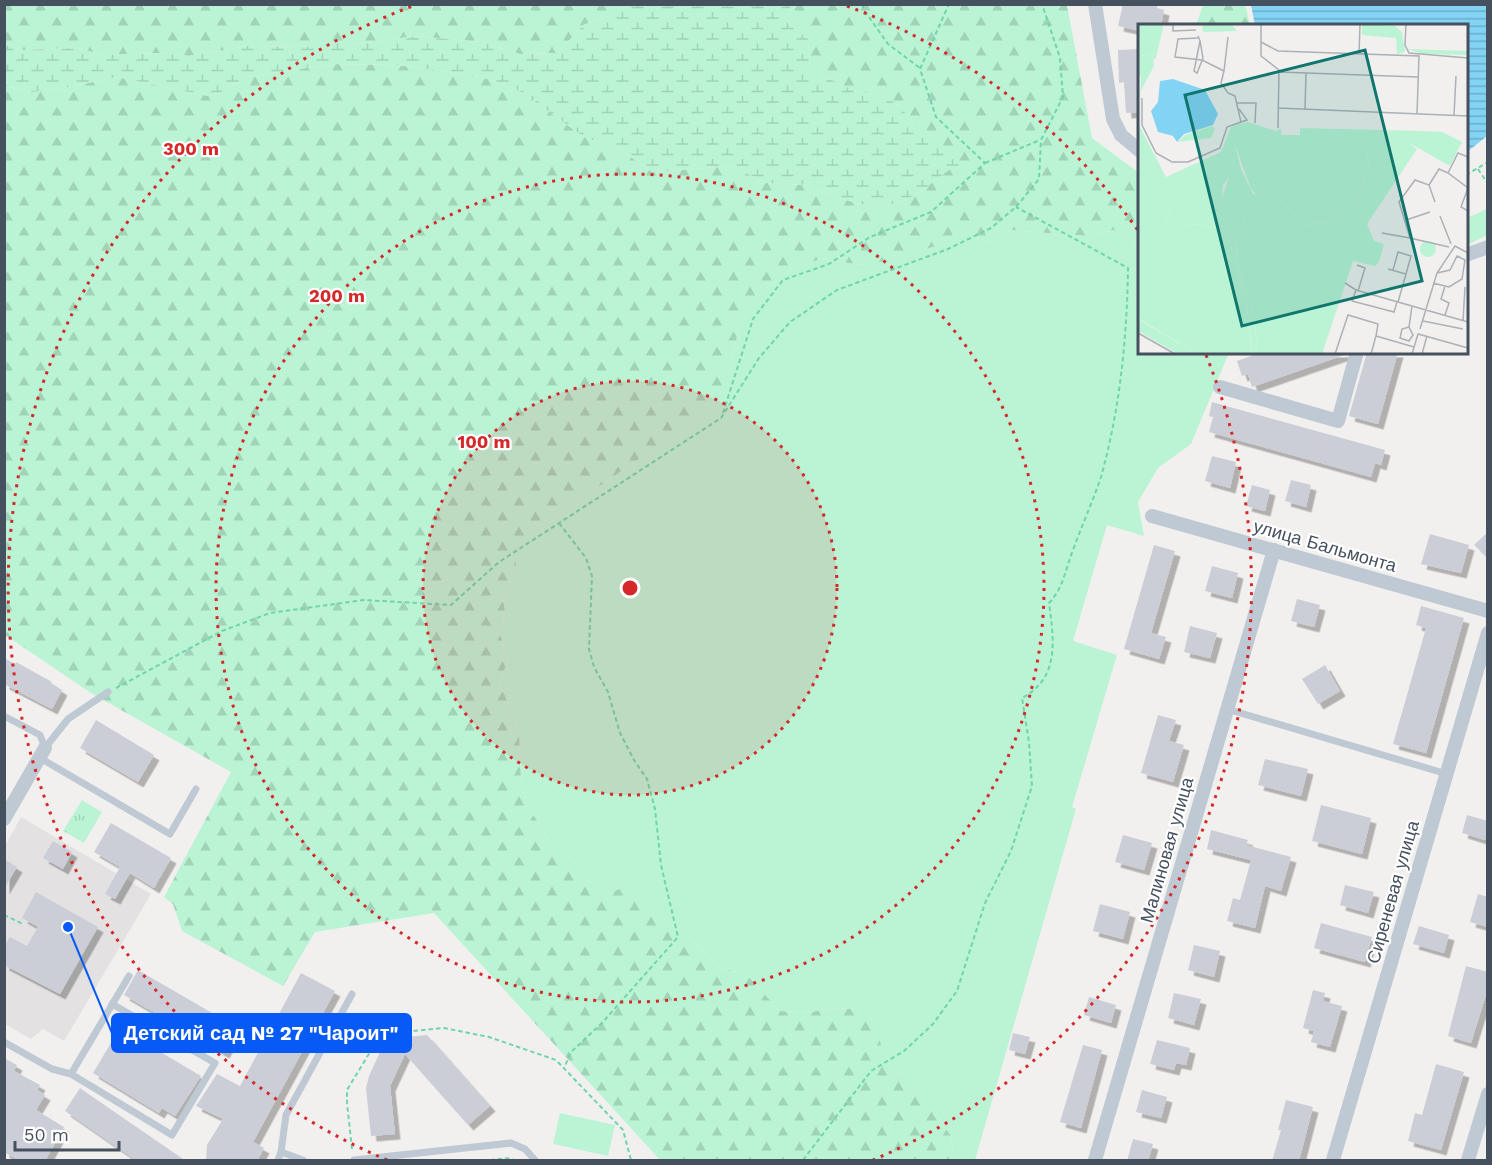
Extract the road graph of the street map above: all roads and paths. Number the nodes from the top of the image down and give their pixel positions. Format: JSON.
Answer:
{"nodes":[{"id":1,"x":862,"y":4,"type":"edge"},
{"id":2,"x":949,"y":4,"type":"edge"},
{"id":3,"x":1042,"y":4,"type":"edge"},
{"id":4,"x":1095,"y":4,"type":"edge"},
{"id":5,"x":921,"y":69,"type":"junction"},
{"id":6,"x":1041,"y":140,"type":"junction"},
{"id":7,"x":1138,"y":149,"type":"edge"},
{"id":8,"x":1488,"y":162,"type":"edge"},
{"id":9,"x":985,"y":164,"type":"junction"},
{"id":10,"x":1478,"y":169,"type":"junction"},
{"id":11,"x":1468,"y":174,"type":"edge"},
{"id":12,"x":1488,"y":184,"type":"edge"},
{"id":13,"x":1016,"y":207,"type":"junction"},
{"id":14,"x":1488,"y":247,"type":"edge"},
{"id":15,"x":1468,"y":255,"type":"edge"},
{"id":16,"x":1356,"y":354,"type":"edge"},
{"id":17,"x":1220,"y":387,"type":"dead end"},
{"id":18,"x":721,"y":418,"type":"junction"},
{"id":19,"x":1152,"y":516,"type":"dead end"},
{"id":20,"x":559,"y":523,"type":"junction"},
{"id":21,"x":1274,"y":550,"type":"junction"},
{"id":22,"x":1488,"y":611,"type":"edge"},
{"id":23,"x":1488,"y":633,"type":"edge"},
{"id":24,"x":108,"y":692,"type":"joint"},
{"id":25,"x":1227,"y":709,"type":"junction"},
{"id":26,"x":4,"y":716,"type":"edge"},
{"id":27,"x":42,"y":753,"type":"junction"},
{"id":28,"x":1447,"y":774,"type":"junction"},
{"id":29,"x":196,"y":789,"type":"dead end"},
{"id":30,"x":4,"y":819,"type":"edge"},
{"id":31,"x":4,"y":915,"type":"edge"},
{"id":32,"x":22,"y":924,"type":"dead end"},
{"id":33,"x":129,"y":976,"type":"dead end"},
{"id":34,"x":352,"y":994,"type":"dead end"},
{"id":35,"x":112,"y":1004,"type":"junction"},
{"id":36,"x":4,"y":1042,"type":"edge"},
{"id":37,"x":564,"y":1068,"type":"junction"},
{"id":38,"x":71,"y":1074,"type":"junction"},
{"id":39,"x":1488,"y":1094,"type":"edge"},
{"id":40,"x":1483,"y":1125,"type":"edge"},
{"id":41,"x":352,"y":1149,"type":"dead end"},
{"id":42,"x":281,"y":1152,"type":"junction"},
{"id":43,"x":395,"y":1158,"type":"edge"},
{"id":44,"x":278,"y":1161,"type":"edge"},
{"id":45,"x":303,"y":1161,"type":"edge"},
{"id":46,"x":354,"y":1161,"type":"edge"},
{"id":47,"x":490,"y":1161,"type":"edge"},
{"id":48,"x":513,"y":1161,"type":"edge"},
{"id":49,"x":535,"y":1161,"type":"edge"},
{"id":50,"x":631,"y":1161,"type":"edge"},
{"id":51,"x":803,"y":1161,"type":"edge"},
{"id":52,"x":1095,"y":1161,"type":"edge"},
{"id":53,"x":1334,"y":1161,"type":"edge"},
{"id":54,"x":1468,"y":1161,"type":"edge"}],
"edges":[{"from":1,"to":5,"type":"path"},
{"from":2,"to":5,"type":"path"},
{"from":3,"to":6,"type":"path"},
{"from":4,"to":7,"type":"street"},
{"from":5,"to":9,"type":"path"},
{"from":6,"to":9,"type":"path"},
{"from":6,"to":13,"type":"path"},
{"from":8,"to":10,"type":"path"},
{"from":9,"to":18,"type":"path"},
{"from":10,"to":11,"type":"path"},
{"from":10,"to":12,"type":"path"},
{"from":13,"to":18,"type":"path"},
{"from":13,"to":51,"type":"path"},
{"from":14,"to":15,"type":"street"},
{"from":16,"to":17,"type":"street"},
{"from":18,"to":20,"type":"path"},
{"from":19,"to":21,"type":"street","name":"улица Бальмонта"},
{"from":20,"to":24,"type":"path"},
{"from":20,"to":37,"type":"path"},
{"from":21,"to":22,"type":"street","name":"улица Бальмонта"},
{"from":21,"to":25,"type":"street","name":"Малиновая улица"},
{"from":23,"to":28,"type":"street","name":"Сиреневая улица"},
{"from":24,"to":27,"type":"lane"},
{"from":25,"to":28,"type":"lane"},
{"from":25,"to":52,"type":"street","name":"Малиновая улица"},
{"from":26,"to":27,"type":"lane"},
{"from":27,"to":29,"type":"lane"},
{"from":27,"to":30,"type":"street"},
{"from":28,"to":53,"type":"street","name":"Сиреневая улица"},
{"from":31,"to":32,"type":"path"},
{"from":33,"to":35,"type":"lane"},
{"from":34,"to":42,"type":"lane"},
{"from":35,"to":38,"type":"lane"},
{"from":35,"to":38,"type":"lane"},
{"from":36,"to":38,"type":"lane"},
{"from":37,"to":41,"type":"path"},
{"from":37,"to":50,"type":"path"},
{"from":39,"to":40,"type":"street"},
{"from":40,"to":54,"type":"street"},
{"from":42,"to":44,"type":"lane"},
{"from":42,"to":45,"type":"lane"},
{"from":43,"to":46,"type":"lane"},
{"from":43,"to":49,"type":"lane"},
{"from":47,"to":48,"type":"path"}]}
